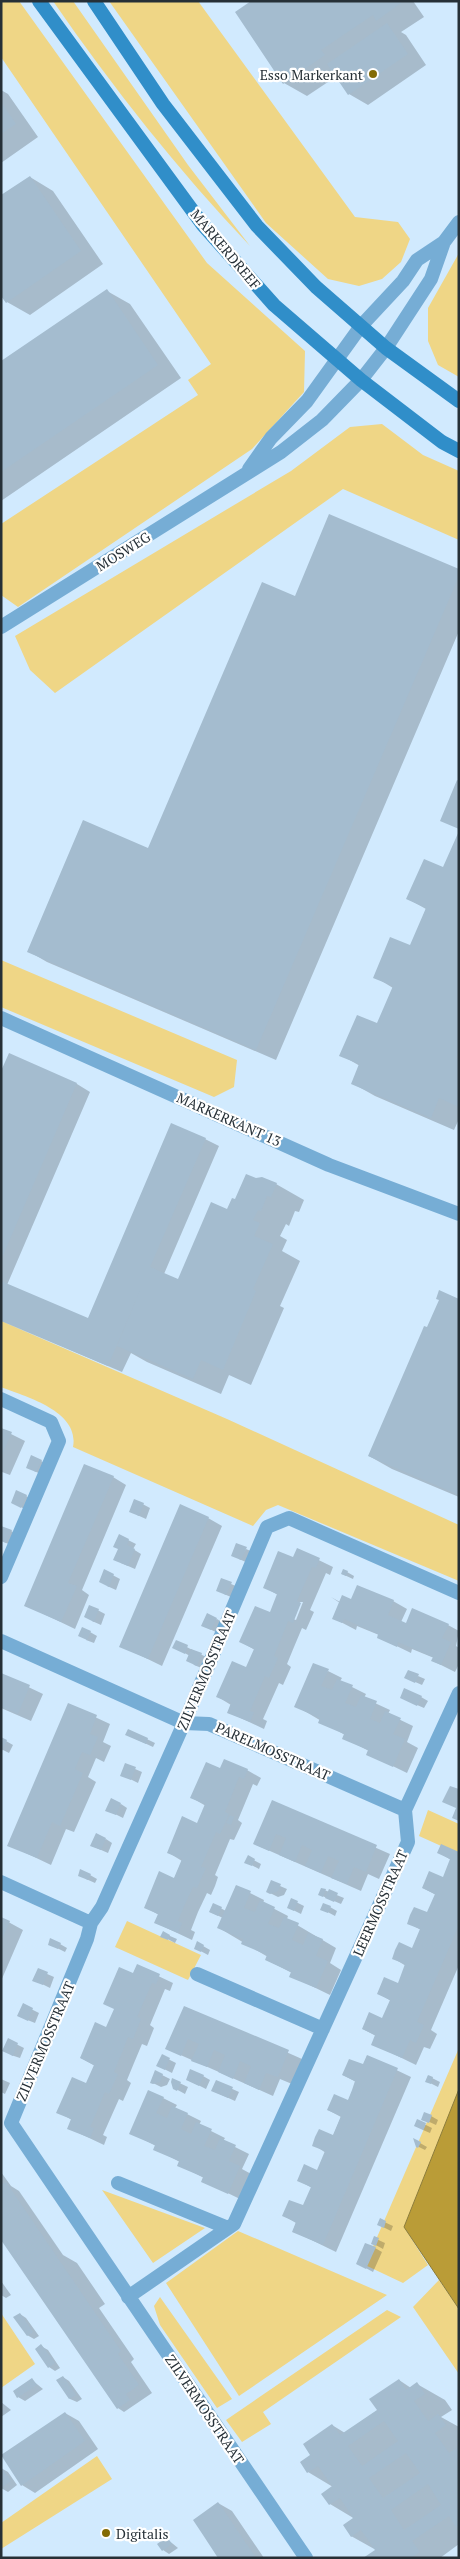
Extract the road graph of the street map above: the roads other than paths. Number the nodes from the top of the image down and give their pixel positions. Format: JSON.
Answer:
{"nodes":[{"id":1,"x":40,"y":1,"type":"edge"},
{"id":2,"x":94,"y":1,"type":"edge"},
{"id":3,"x":459,"y":222,"type":"edge"},
{"id":4,"x":444,"y":242,"type":"junction"},
{"id":5,"x":361,"y":326,"type":"junction"},
{"id":6,"x":386,"y":348,"type":"junction"},
{"id":7,"x":336,"y":360,"type":"junction"},
{"id":8,"x":361,"y":380,"type":"junction"},
{"id":9,"x":459,"y":401,"type":"edge"},
{"id":10,"x":459,"y":451,"type":"edge"},
{"id":11,"x":244,"y":475,"type":"junction"},
{"id":12,"x":1,"y":627,"type":"edge"},
{"id":13,"x":1,"y":1018,"type":"edge"},
{"id":14,"x":459,"y":1214,"type":"edge"},
{"id":15,"x":1,"y":1399,"type":"edge"},
{"id":16,"x":1,"y":1576,"type":"edge"},
{"id":17,"x":459,"y":1593,"type":"edge"},
{"id":18,"x":1,"y":1641,"type":"edge"},
{"id":19,"x":459,"y":1693,"type":"edge"},
{"id":20,"x":184,"y":1723,"type":"junction"},
{"id":21,"x":405,"y":1810,"type":"junction"},
{"id":22,"x":1,"y":1882,"type":"edge"},
{"id":23,"x":91,"y":1923,"type":"junction"},
{"id":24,"x":197,"y":1974,"type":"dead end"},
{"id":25,"x":323,"y":2029,"type":"junction"},
{"id":26,"x":118,"y":2183,"type":"dead end"},
{"id":27,"x":228,"y":2228,"type":"junction"},
{"id":28,"x":128,"y":2297,"type":"junction"},
{"id":29,"x":306,"y":2558,"type":"edge"}],
"edges":[{"from":1,"to":7,"type":"main road","name":"MARKERDREEF"},
{"from":2,"to":5,"type":"main road"},
{"from":3,"to":4,"type":"street"},
{"from":4,"to":5,"type":"street","name":"MOSWEG"},
{"from":4,"to":6,"type":"street","name":"MOSWEG"},
{"from":5,"to":6,"type":"main road"},
{"from":5,"to":7,"type":"street","name":"MOSWEG"},
{"from":6,"to":8,"type":"street","name":"MOSWEG"},
{"from":6,"to":9,"type":"main road"},
{"from":7,"to":8,"type":"main road","name":"MARKERDREEF"},
{"from":7,"to":11,"type":"street","name":"MOSWEG"},
{"from":8,"to":10,"type":"main road","name":"MARKERDREEF"},
{"from":8,"to":11,"type":"street","name":"MOSWEG"},
{"from":11,"to":12,"type":"street","name":"MOSWEG"},
{"from":13,"to":14,"type":"street","name":"MARKERKANT 13"},
{"from":15,"to":16,"type":"street"},
{"from":17,"to":20,"type":"street","name":"ZILVERMOSSTRAAT"},
{"from":18,"to":20,"type":"street","name":"PARELMOSSTRAAT"},
{"from":19,"to":21,"type":"street"},
{"from":20,"to":21,"type":"street","name":"PARELMOSSTRAAT"},
{"from":20,"to":23,"type":"street","name":"ZILVERMOSSTRAAT"},
{"from":21,"to":25,"type":"street","name":"LEERMOSSTRAAT"},
{"from":22,"to":23,"type":"street"},
{"from":23,"to":28,"type":"street","name":"ZILVERMOSSTRAAT"},
{"from":24,"to":25,"type":"street"},
{"from":25,"to":27,"type":"street","name":"LEERMOSSTRAAT"},
{"from":26,"to":27,"type":"street"},
{"from":27,"to":28,"type":"street","name":"LEERMOSSTRAAT"},
{"from":28,"to":29,"type":"street","name":"ZILVERMOSSTRAAT"}]}
